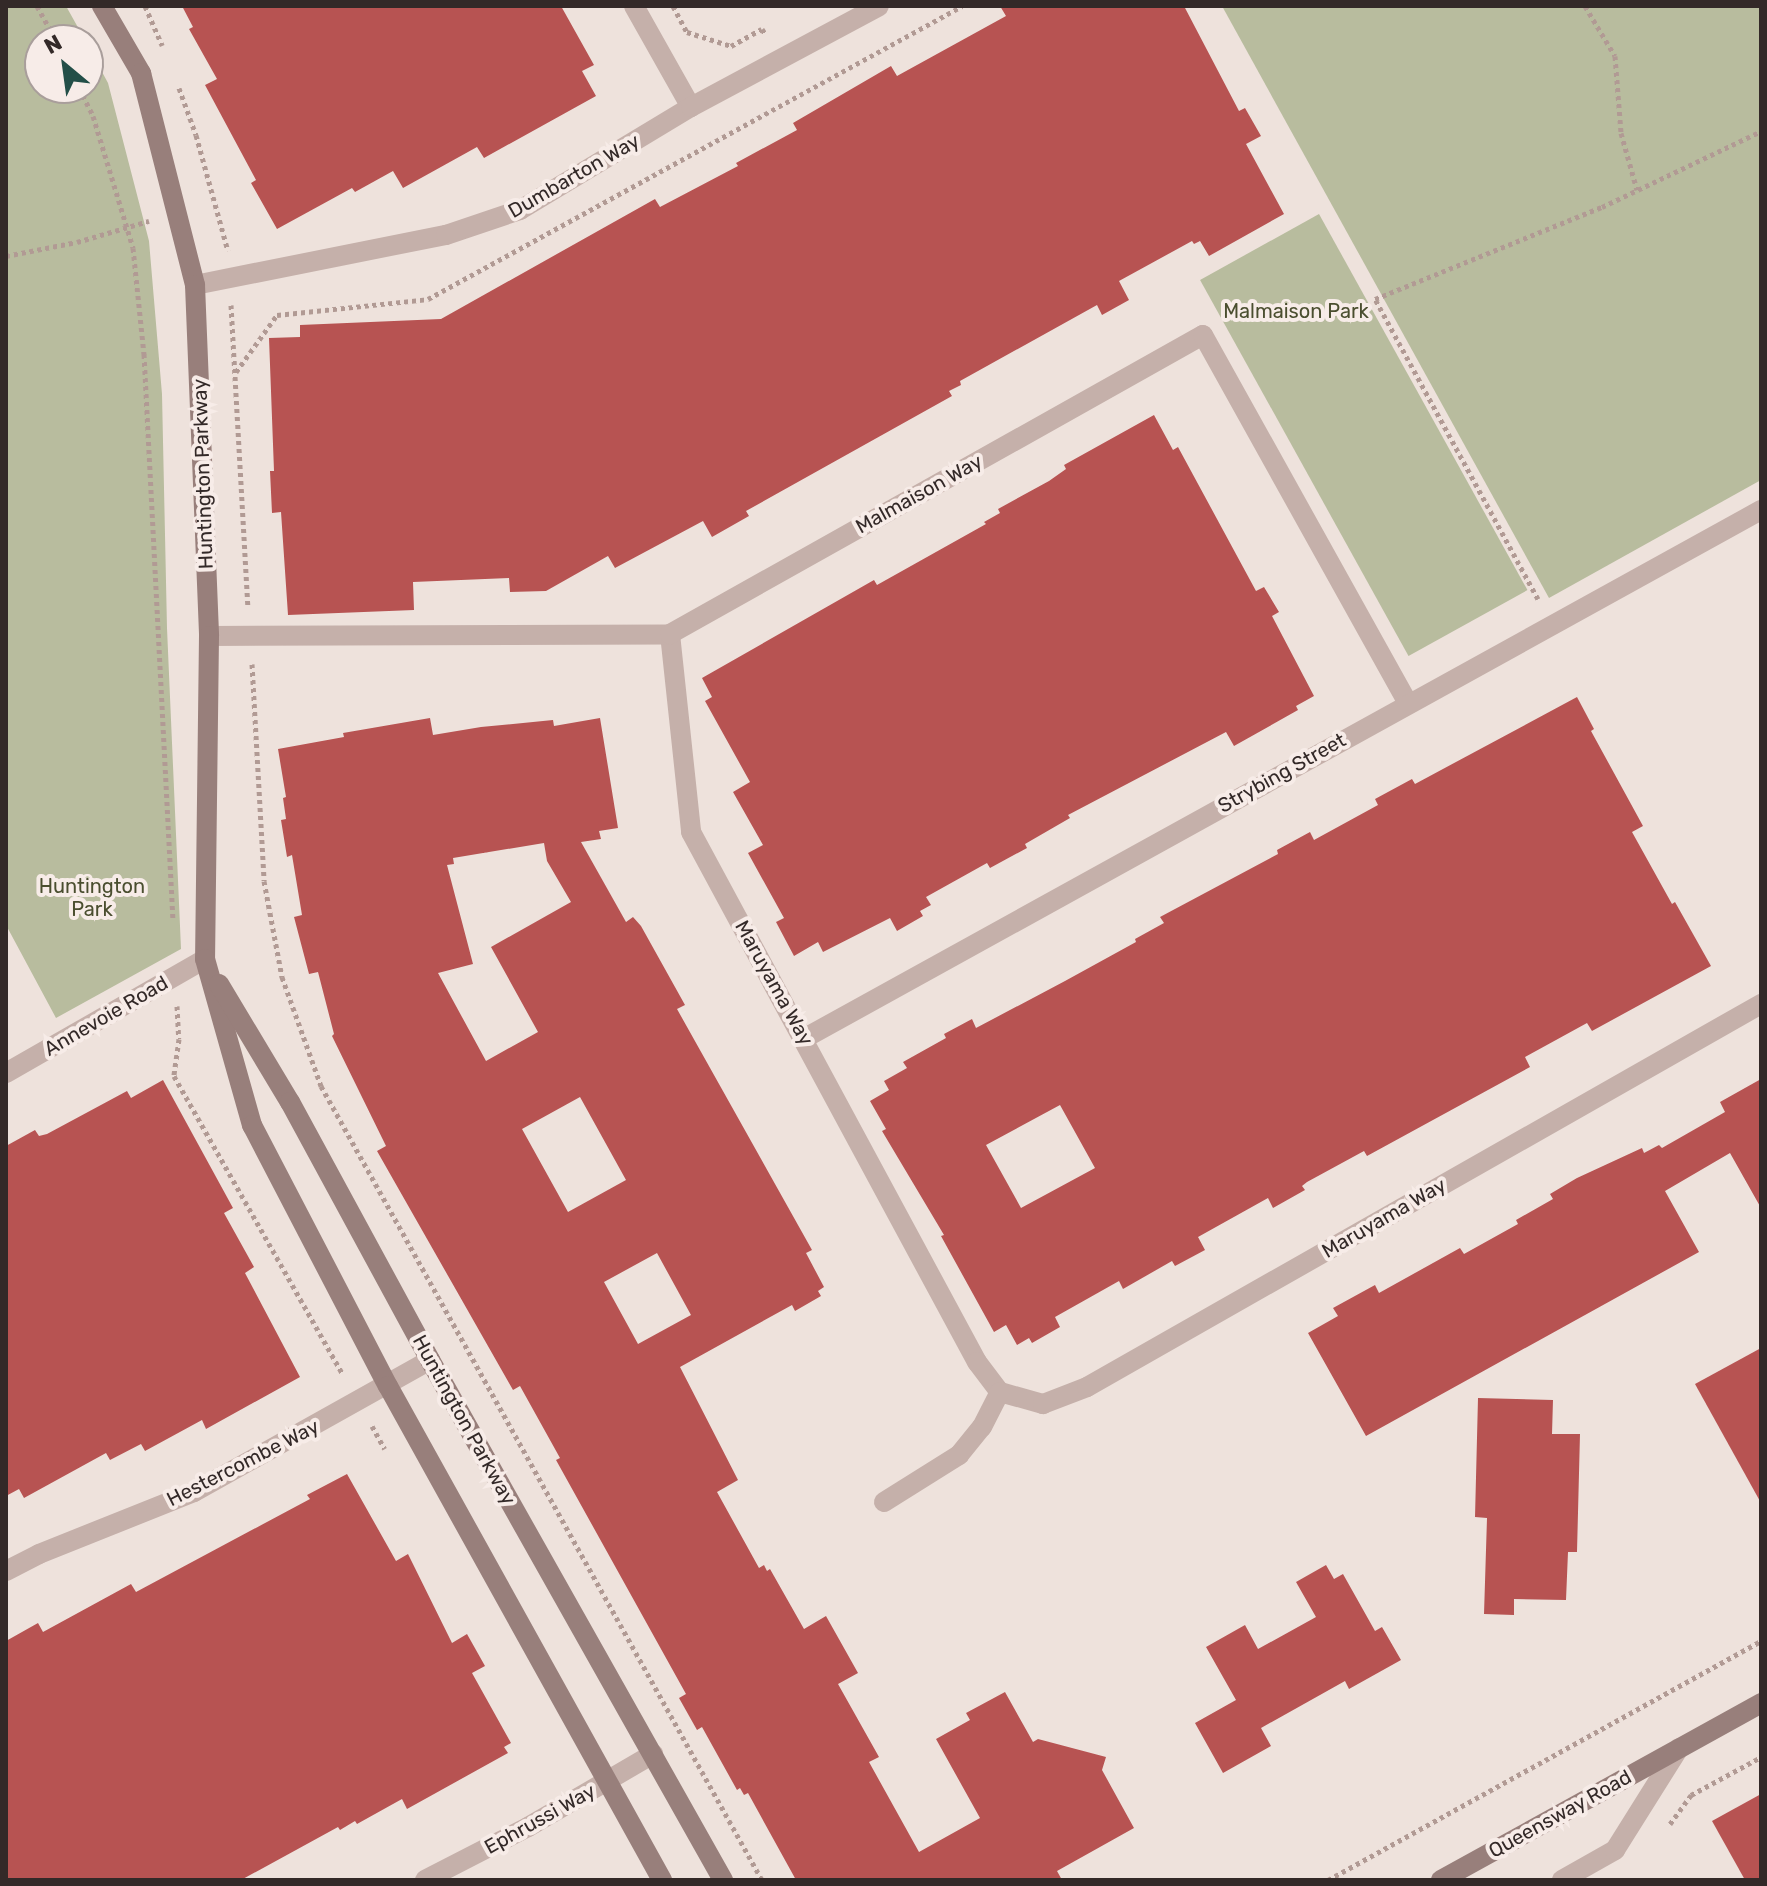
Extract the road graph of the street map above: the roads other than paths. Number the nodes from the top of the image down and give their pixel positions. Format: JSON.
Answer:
{"nodes":[{"id":1,"x":102,"y":6,"type":"edge"},
{"id":2,"x":634,"y":6,"type":"edge"},
{"id":3,"x":879,"y":6,"type":"edge"},
{"id":4,"x":691,"y":107,"type":"junction"},
{"id":5,"x":195,"y":285,"type":"junction"},
{"id":6,"x":1761,"y":510,"type":"edge"},
{"id":7,"x":670,"y":634,"type":"junction"},
{"id":8,"x":209,"y":636,"type":"junction"},
{"id":9,"x":1408,"y":703,"type":"junction"},
{"id":10,"x":205,"y":959,"type":"junction"},
{"id":11,"x":1761,"y":1004,"type":"edge"},
{"id":12,"x":805,"y":1038,"type":"junction"},
{"id":13,"x":6,"y":1073,"type":"edge"},
{"id":14,"x":430,"y":1360,"type":"junction"},
{"id":15,"x":388,"y":1386,"type":"junction"},
{"id":16,"x":1000,"y":1392,"type":"junction"},
{"id":17,"x":884,"y":1502,"type":"dead end"},
{"id":18,"x":6,"y":1571,"type":"edge"},
{"id":19,"x":1761,"y":1703,"type":"edge"},
{"id":20,"x":1679,"y":1748,"type":"junction"},
{"id":21,"x":653,"y":1754,"type":"junction"},
{"id":22,"x":606,"y":1782,"type":"junction"},
{"id":23,"x":425,"y":1880,"type":"edge"},
{"id":24,"x":662,"y":1880,"type":"edge"},
{"id":25,"x":723,"y":1880,"type":"edge"},
{"id":26,"x":1441,"y":1880,"type":"edge"},
{"id":27,"x":1562,"y":1880,"type":"edge"}],
"edges":[{"from":1,"to":5,"type":"street","name":"Huntington Parkway"},
{"from":2,"to":4,"type":"street"},
{"from":3,"to":4,"type":"street","name":"Dumbarton Way"},
{"from":4,"to":5,"type":"street","name":"Dumbarton Way"},
{"from":5,"to":8,"type":"street","name":"Huntington Parkway"},
{"from":6,"to":9,"type":"street","name":"Strybing Street"},
{"from":7,"to":8,"type":"street","name":"Malmaison Way"},
{"from":7,"to":9,"type":"street","name":"Malmaison Way"},
{"from":7,"to":12,"type":"street","name":"Maruyama Way"},
{"from":8,"to":10,"type":"street","name":"Huntington Parkway"},
{"from":9,"to":12,"type":"street","name":"Strybing Street"},
{"from":10,"to":13,"type":"street","name":"Annevoie Road"},
{"from":10,"to":14,"type":"street","name":"Huntington Parkway"},
{"from":10,"to":15,"type":"street","name":"Huntington Parkway"},
{"from":11,"to":16,"type":"street","name":"Maruyama Way"},
{"from":12,"to":16,"type":"street","name":"Maruyama Way"},
{"from":14,"to":15,"type":"street","name":"Hestercombe Way"},
{"from":14,"to":21,"type":"street","name":"Huntington Parkway"},
{"from":15,"to":18,"type":"street","name":"Hestercombe Way"},
{"from":15,"to":22,"type":"street","name":"Huntington Parkway"},
{"from":16,"to":17,"type":"street"},
{"from":19,"to":20,"type":"street","name":"Queensway Road"},
{"from":20,"to":26,"type":"street","name":"Queensway Road"},
{"from":20,"to":27,"type":"street","name":"Queensway Road"},
{"from":21,"to":22,"type":"street","name":"Ephrussi Way"},
{"from":21,"to":25,"type":"street","name":"Huntington Parkway"},
{"from":22,"to":23,"type":"street","name":"Ephrussi Way"},
{"from":22,"to":24,"type":"street","name":"Huntington Parkway"}]}
